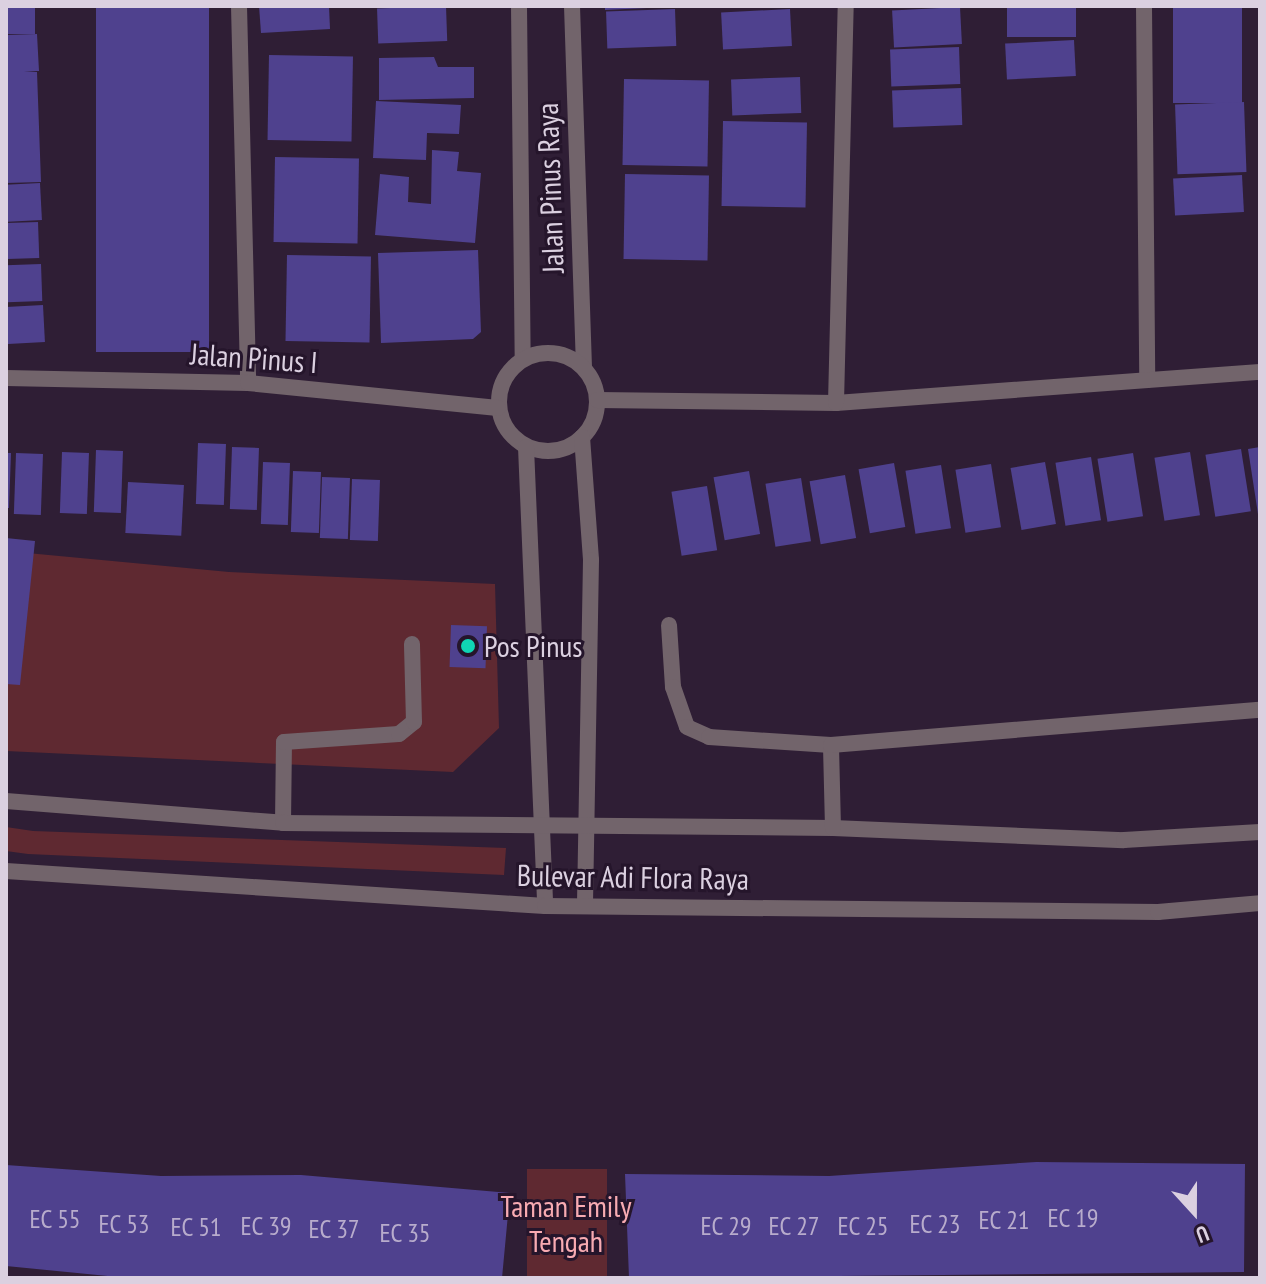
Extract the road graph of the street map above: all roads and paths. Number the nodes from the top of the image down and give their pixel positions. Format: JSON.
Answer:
{"nodes":[{"id":1,"x":239,"y":6,"type":"edge"},
{"id":2,"x":519,"y":6,"type":"edge"},
{"id":3,"x":572,"y":6,"type":"edge"},
{"id":4,"x":846,"y":6,"type":"edge"},
{"id":5,"x":1144,"y":6,"type":"edge"},
{"id":6,"x":523,"y":359,"type":"junction"},
{"id":7,"x":584,"y":368,"type":"junction"},
{"id":8,"x":1260,"y":372,"type":"edge"},
{"id":9,"x":6,"y":378,"type":"edge"},
{"id":10,"x":1147,"y":380,"type":"junction"},
{"id":11,"x":248,"y":383,"type":"junction"},
{"id":12,"x":597,"y":400,"type":"junction"},
{"id":13,"x":836,"y":403,"type":"junction"},
{"id":14,"x":498,"y":408,"type":"junction"},
{"id":15,"x":582,"y":437,"type":"junction"},
{"id":16,"x":526,"y":447,"type":"junction"},
{"id":17,"x":669,"y":625,"type":"dead end"},
{"id":18,"x":412,"y":644,"type":"dead end"},
{"id":19,"x":1260,"y":710,"type":"edge"},
{"id":20,"x":831,"y":745,"type":"junction"},
{"id":21,"x":6,"y":801,"type":"edge"},
{"id":22,"x":283,"y":823,"type":"junction"},
{"id":23,"x":583,"y":825,"type":"junction"},
{"id":24,"x":540,"y":828,"type":"junction"},
{"id":25,"x":833,"y":828,"type":"junction"},
{"id":26,"x":1260,"y":832,"type":"edge"},
{"id":27,"x":6,"y":871,"type":"edge"},
{"id":28,"x":1260,"y":903,"type":"edge"},
{"id":29,"x":585,"y":904,"type":"junction"},
{"id":30,"x":545,"y":906,"type":"junction"}],
"edges":[{"from":1,"to":11,"type":"street"},
{"from":2,"to":6,"type":"street","name":"Jalan Pinus Raya"},
{"from":3,"to":7,"type":"street","name":"Jalan Pinus Raya"},
{"from":4,"to":13,"type":"street"},
{"from":5,"to":10,"type":"street"},
{"from":6,"to":7,"type":"street"},
{"from":6,"to":14,"type":"street"},
{"from":7,"to":12,"type":"street"},
{"from":8,"to":10,"type":"street"},
{"from":9,"to":11,"type":"street","name":"Jalan Pinus I"},
{"from":10,"to":13,"type":"street"},
{"from":11,"to":14,"type":"street","name":"Jalan Pinus I"},
{"from":12,"to":13,"type":"street"},
{"from":12,"to":15,"type":"street"},
{"from":14,"to":16,"type":"street"},
{"from":15,"to":16,"type":"street"},
{"from":15,"to":23,"type":"street"},
{"from":16,"to":24,"type":"street"},
{"from":17,"to":20,"type":"street"},
{"from":18,"to":22,"type":"street"},
{"from":19,"to":20,"type":"street"},
{"from":20,"to":25,"type":"street"},
{"from":21,"to":22,"type":"street","name":"Bulevar Adi Flora Raya"},
{"from":22,"to":24,"type":"street","name":"Bulevar Adi Flora Raya"},
{"from":23,"to":24,"type":"street","name":"Bulevar Adi Flora Raya"},
{"from":23,"to":25,"type":"street","name":"Bulevar Adi Flora Raya"},
{"from":23,"to":29,"type":"street"},
{"from":24,"to":30,"type":"street"},
{"from":25,"to":26,"type":"street","name":"Bulevar Adi Flora Raya"},
{"from":27,"to":30,"type":"street","name":"Bulevar Adi Flora Raya"},
{"from":28,"to":29,"type":"street","name":"Bulevar Adi Flora Raya"},
{"from":29,"to":30,"type":"street","name":"Bulevar Adi Flora Raya"}]}
